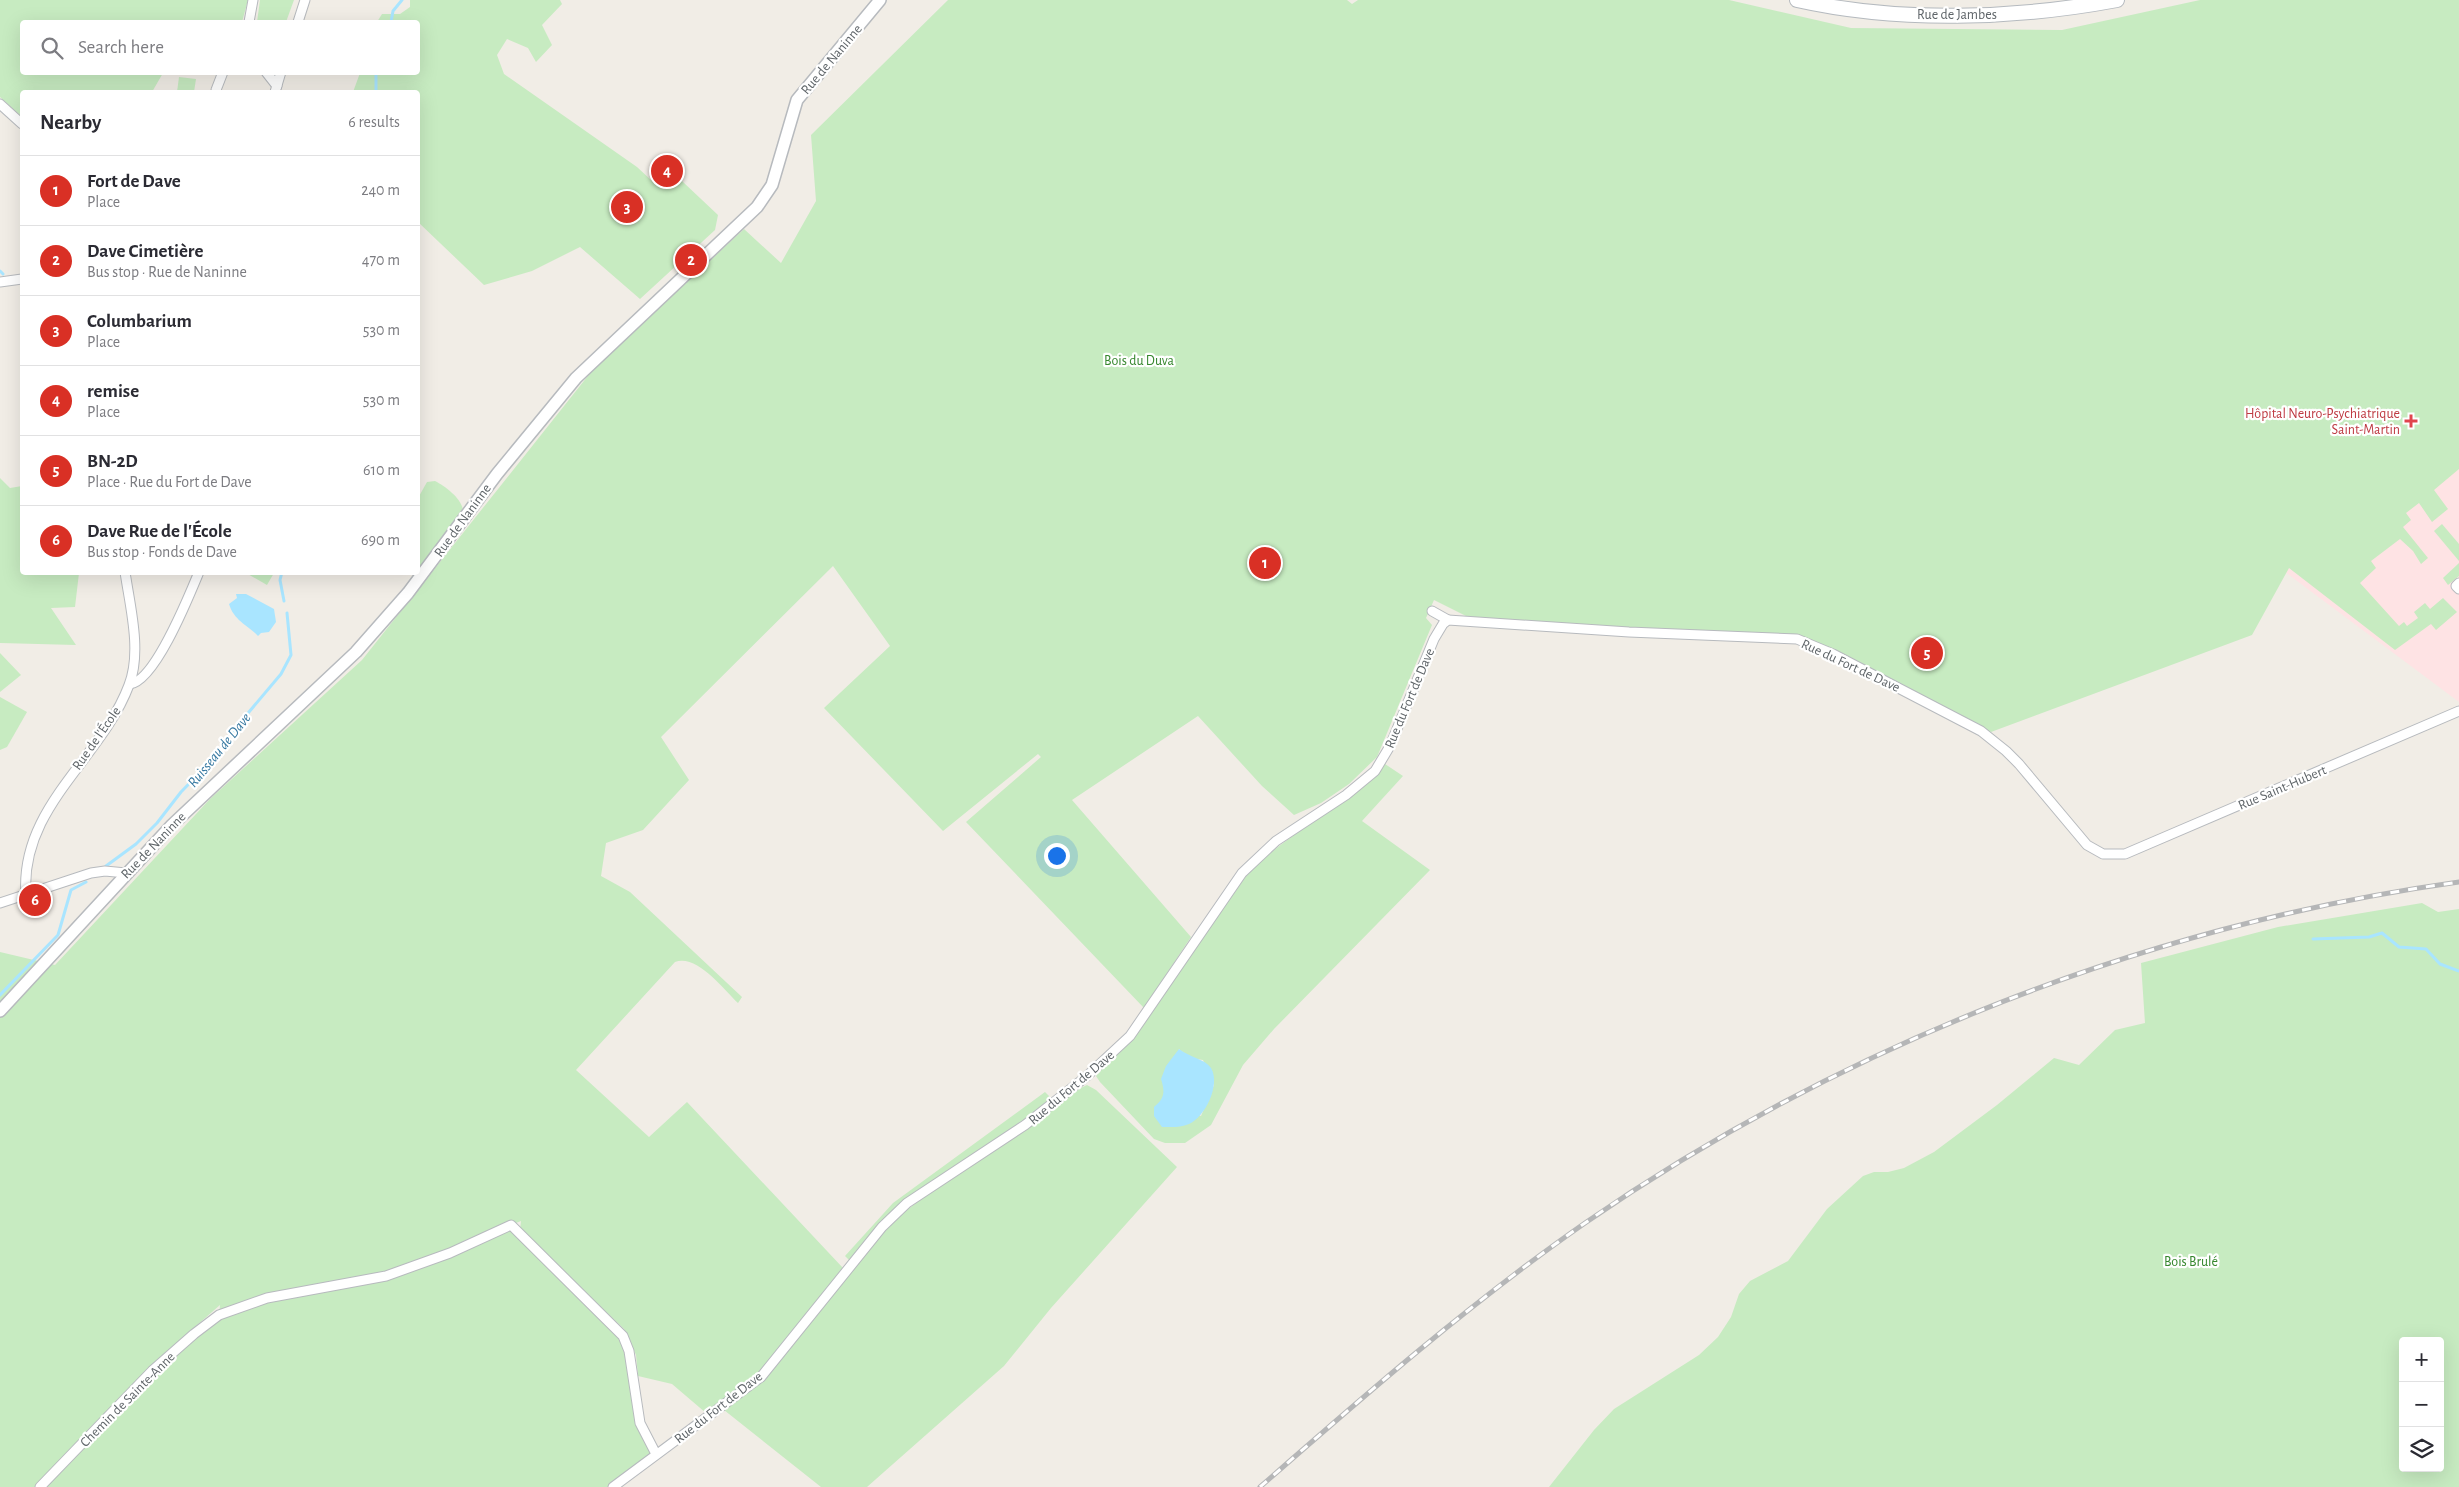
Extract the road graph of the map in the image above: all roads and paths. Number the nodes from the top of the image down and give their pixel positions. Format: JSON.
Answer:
{"nodes":[{"id":1,"x":253,"y":0,"type":"edge"},
{"id":2,"x":305,"y":0,"type":"edge"},
{"id":3,"x":880,"y":0,"type":"edge"},
{"id":4,"x":1797,"y":0,"type":"edge"},
{"id":5,"x":2117,"y":0,"type":"edge"},
{"id":6,"x":249,"y":20,"type":"edge"},
{"id":7,"x":299,"y":20,"type":"edge"},
{"id":8,"x":222,"y":75,"type":"edge"},
{"id":9,"x":268,"y":75,"type":"edge"},
{"id":10,"x":280,"y":75,"type":"edge"},
{"id":11,"x":276,"y":89,"type":"edge"},
{"id":12,"x":216,"y":90,"type":"dead end"},
{"id":13,"x":0,"y":104,"type":"edge"},
{"id":14,"x":20,"y":122,"type":"edge"},
{"id":15,"x":20,"y":279,"type":"edge"},
{"id":16,"x":0,"y":282,"type":"edge"},
{"id":17,"x":125,"y":575,"type":"edge"},
{"id":18,"x":198,"y":575,"type":"edge"},
{"id":19,"x":2459,"y":583,"type":"edge"},
{"id":20,"x":2459,"y":589,"type":"edge"},
{"id":21,"x":1432,"y":611,"type":"dead end"},
{"id":22,"x":1448,"y":620,"type":"junction"},
{"id":23,"x":130,"y":684,"type":"junction"},
{"id":24,"x":2459,"y":711,"type":"edge"},
{"id":25,"x":2102,"y":854,"type":"joint"},
{"id":26,"x":126,"y":873,"type":"junction"},
{"id":27,"x":26,"y":896,"type":"junction"},
{"id":28,"x":0,"y":903,"type":"edge"},
{"id":29,"x":0,"y":1011,"type":"edge"},
{"id":30,"x":656,"y":1454,"type":"junction"},
{"id":31,"x":40,"y":1487,"type":"edge"},
{"id":32,"x":613,"y":1487,"type":"edge"}],
"edges":[{"from":1,"to":6,"type":"street"},
{"from":2,"to":7,"type":"street"},
{"from":3,"to":26,"type":"street","name":"Rue de Naninne"},
{"from":4,"to":5,"type":"main road","name":"Rue de Jambes"},
{"from":8,"to":12,"type":"street"},
{"from":9,"to":11,"type":"street"},
{"from":10,"to":11,"type":"street"},
{"from":13,"to":14,"type":"street"},
{"from":15,"to":16,"type":"street"},
{"from":17,"to":23,"type":"street","name":"Rue de l'École"},
{"from":18,"to":23,"type":"street"},
{"from":19,"to":20,"type":"street"},
{"from":21,"to":22,"type":"street","name":"Rue du Fort de Dave"},
{"from":22,"to":25,"type":"street","name":"Rue du Fort de Dave"},
{"from":22,"to":30,"type":"street","name":"Rue du Fort de Dave"},
{"from":23,"to":27,"type":"street","name":"Rue de l'École"},
{"from":24,"to":25,"type":"street","name":"Rue Saint-Hubert"},
{"from":26,"to":27,"type":"street"},
{"from":26,"to":29,"type":"street","name":"Rue de Naninne"},
{"from":27,"to":28,"type":"street"},
{"from":30,"to":31,"type":"street","name":"Chemin de Sainte-Anne"},
{"from":30,"to":32,"type":"street","name":"Rue du Fort de Dave"}]}
